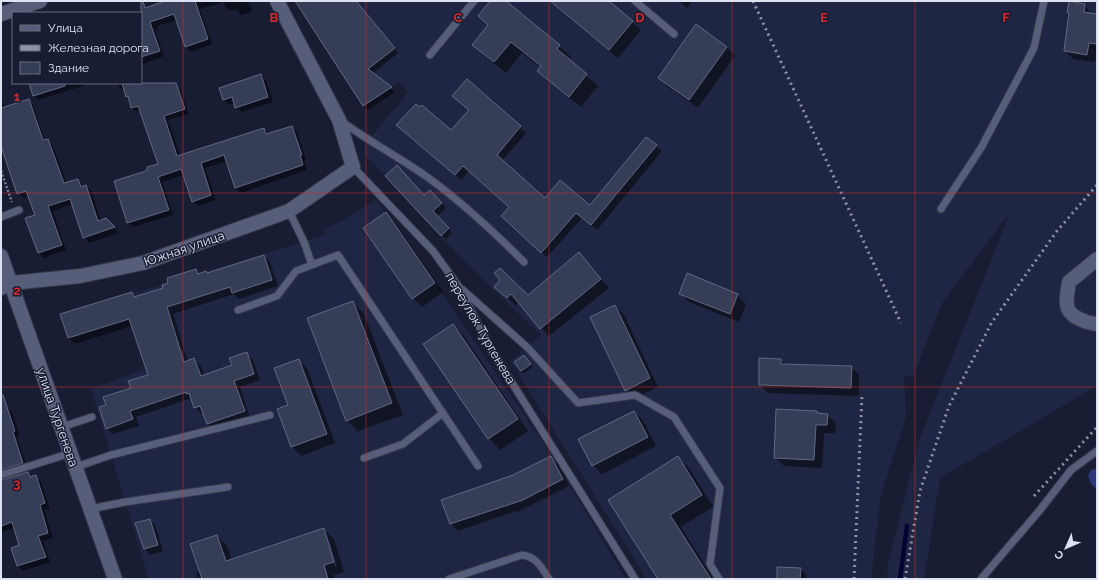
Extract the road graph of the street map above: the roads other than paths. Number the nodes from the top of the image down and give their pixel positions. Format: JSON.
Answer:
{"nodes":[{"id":1,"x":40,"y":1,"type":"edge"},
{"id":2,"x":277,"y":1,"type":"edge"},
{"id":3,"x":474,"y":1,"type":"edge"},
{"id":4,"x":635,"y":1,"type":"edge"},
{"id":5,"x":1044,"y":1,"type":"edge"},
{"id":6,"x":1,"y":14,"type":"edge"},
{"id":7,"x":674,"y":34,"type":"dead end"},
{"id":8,"x":430,"y":55,"type":"dead end"},
{"id":9,"x":339,"y":120,"type":"junction"},
{"id":10,"x":353,"y":168,"type":"junction"},
{"id":11,"x":941,"y":208,"type":"dead end"},
{"id":12,"x":17,"y":211,"type":"road end"},
{"id":13,"x":289,"y":211,"type":"junction"},
{"id":14,"x":1,"y":217,"type":"edge"},
{"id":15,"x":1,"y":256,"type":"edge"},
{"id":16,"x":1097,"y":259,"type":"edge"},
{"id":17,"x":524,"y":262,"type":"dead end"},
{"id":18,"x":312,"y":265,"type":"junction"},
{"id":19,"x":6,"y":286,"type":"edge"},
{"id":20,"x":459,"y":288,"type":"junction"},
{"id":21,"x":238,"y":310,"type":"dead end"},
{"id":22,"x":1097,"y":324,"type":"edge"},
{"id":23,"x":443,"y":413,"type":"junction"},
{"id":24,"x":270,"y":415,"type":"dead end"},
{"id":25,"x":92,"y":417,"type":"dead end"},
{"id":26,"x":62,"y":427,"type":"junction"},
{"id":27,"x":1097,"y":451,"type":"edge"},
{"id":28,"x":71,"y":453,"type":"junction"},
{"id":29,"x":364,"y":458,"type":"dead end"},
{"id":30,"x":478,"y":466,"type":"dead end"},
{"id":31,"x":76,"y":467,"type":"junction"},
{"id":32,"x":1,"y":475,"type":"edge"},
{"id":33,"x":228,"y":487,"type":"dead end"},
{"id":34,"x":90,"y":509,"type":"junction"},
{"id":35,"x":115,"y":579,"type":"edge"},
{"id":36,"x":449,"y":579,"type":"edge"},
{"id":37,"x":549,"y":579,"type":"edge"},
{"id":38,"x":635,"y":579,"type":"edge"},
{"id":39,"x":719,"y":579,"type":"edge"},
{"id":40,"x":981,"y":579,"type":"edge"}],
"edges":[{"from":1,"to":6,"type":"street"},
{"from":2,"to":9,"type":"street","name":"переулок Тургенева"},
{"from":3,"to":8,"type":"lane"},
{"from":4,"to":7,"type":"lane"},
{"from":5,"to":11,"type":"lane"},
{"from":9,"to":10,"type":"street","name":"переулок Тургенева"},
{"from":9,"to":17,"type":"lane"},
{"from":10,"to":13,"type":"street","name":"Южная улица"},
{"from":10,"to":20,"type":"lane","name":"переулок Тургенева"},
{"from":12,"to":14,"type":"lane"},
{"from":13,"to":18,"type":"lane"},
{"from":13,"to":19,"type":"street","name":"Южная улица"},
{"from":15,"to":19,"type":"street","name":"улица Тургенева"},
{"from":16,"to":22,"type":"street"},
{"from":18,"to":21,"type":"lane"},
{"from":18,"to":23,"type":"lane"},
{"from":19,"to":26,"type":"street","name":"улица Тургенева"},
{"from":20,"to":38,"type":"lane","name":"переулок Тургенева"},
{"from":20,"to":39,"type":"lane"},
{"from":23,"to":29,"type":"lane"},
{"from":23,"to":30,"type":"lane"},
{"from":24,"to":31,"type":"lane"},
{"from":25,"to":26,"type":"lane"},
{"from":26,"to":28,"type":"street","name":"улица Тургенева"},
{"from":27,"to":40,"type":"lane"},
{"from":28,"to":31,"type":"street","name":"улица Тургенева"},
{"from":28,"to":32,"type":"lane"},
{"from":31,"to":34,"type":"street","name":"улица Тургенева"},
{"from":33,"to":34,"type":"lane"},
{"from":34,"to":35,"type":"street","name":"улица Тургенева"},
{"from":36,"to":37,"type":"lane"}]}
